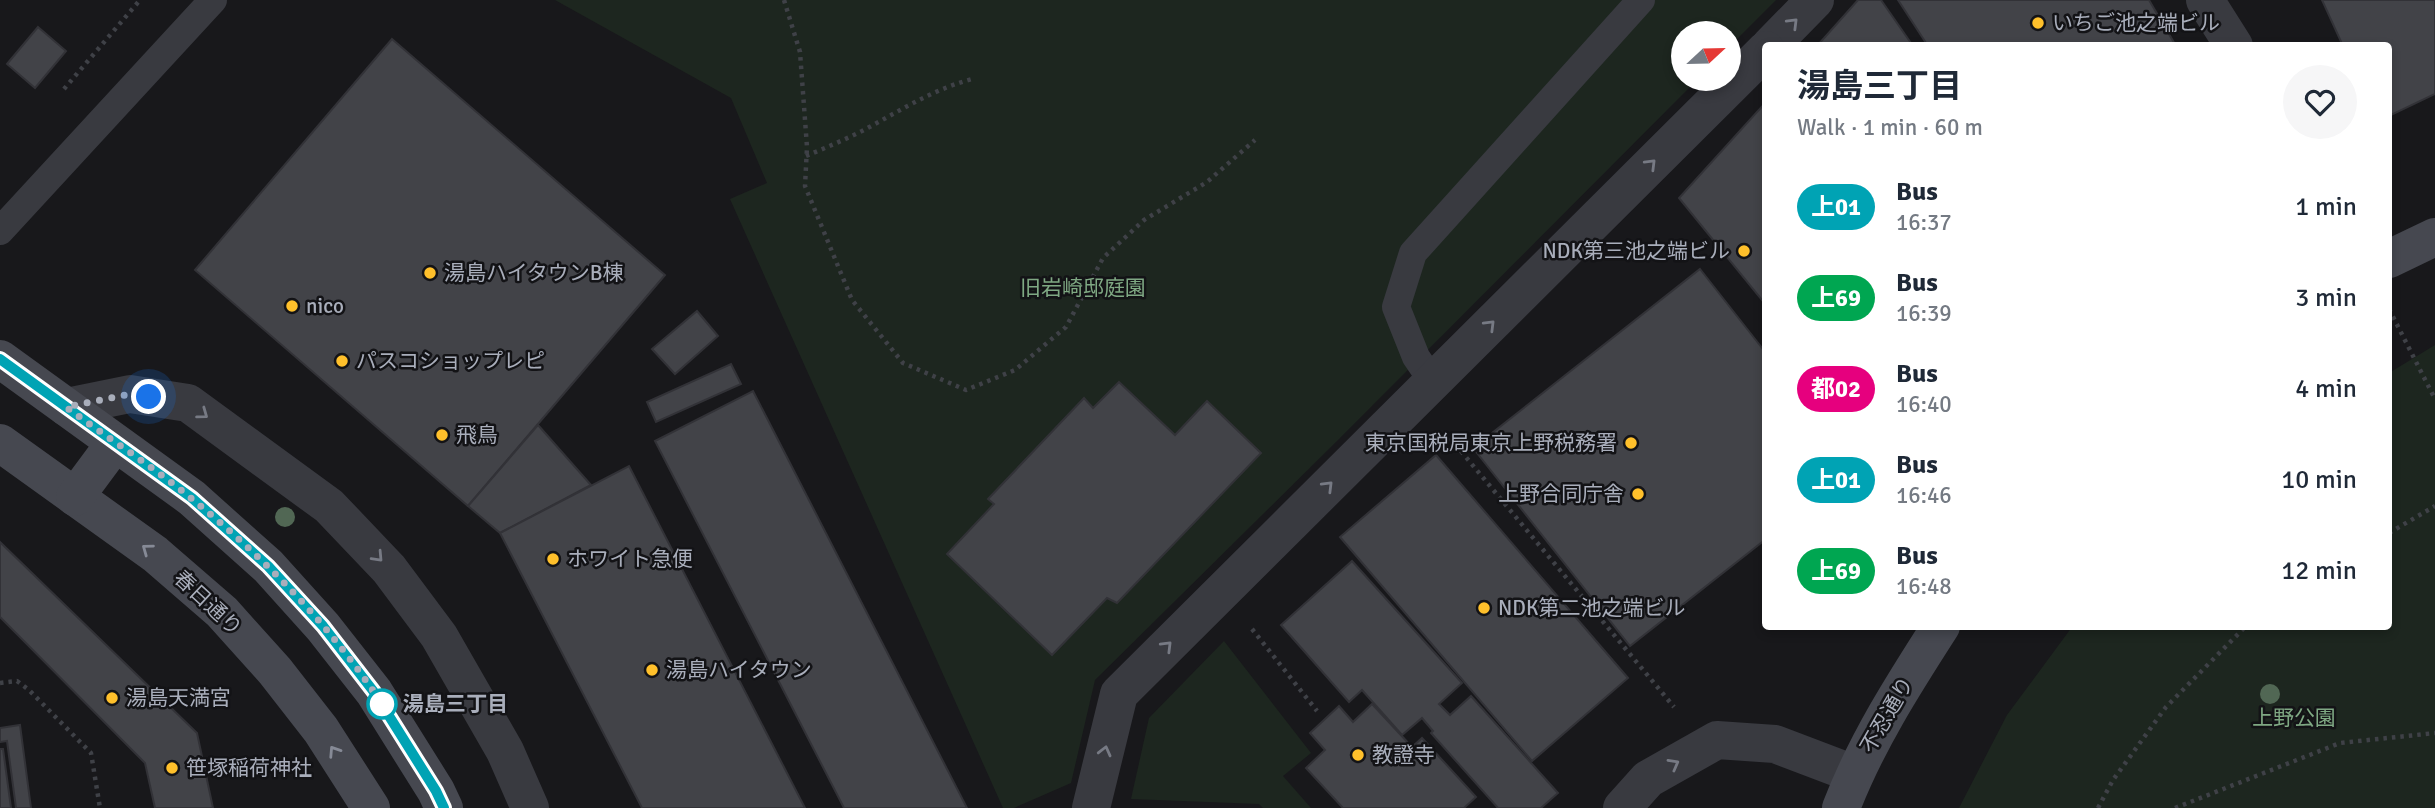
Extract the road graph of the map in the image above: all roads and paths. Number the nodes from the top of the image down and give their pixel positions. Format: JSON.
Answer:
{"nodes":[{"id":1,"x":140,"y":0,"type":"edge"},
{"id":2,"x":213,"y":0,"type":"edge"},
{"id":3,"x":784,"y":0,"type":"edge"},
{"id":4,"x":1641,"y":0,"type":"edge"},
{"id":5,"x":1815,"y":0,"type":"edge"},
{"id":6,"x":2205,"y":0,"type":"edge"},
{"id":7,"x":1774,"y":42,"type":"edge"},
{"id":8,"x":2231,"y":42,"type":"edge"},
{"id":9,"x":1762,"y":54,"type":"edge"},
{"id":10,"x":972,"y":79,"type":"dead end"},
{"id":11,"x":61,"y":93,"type":"dead end"},
{"id":12,"x":1255,"y":140,"type":"dead end"},
{"id":13,"x":806,"y":156,"type":"junction"},
{"id":14,"x":0,"y":231,"type":"edge"},
{"id":15,"x":2435,"y":237,"type":"edge"},
{"id":16,"x":2392,"y":258,"type":"edge"},
{"id":17,"x":2392,"y":315,"type":"edge"},
{"id":18,"x":0,"y":359,"type":"edge"},
{"id":19,"x":1433,"y":382,"type":"junction"},
{"id":20,"x":2435,"y":399,"type":"edge"},
{"id":21,"x":66,"y":407,"type":"junction"},
{"id":22,"x":1442,"y":429,"type":"dead end"},
{"id":23,"x":0,"y":443,"type":"edge"},
{"id":24,"x":115,"y":443,"type":"junction"},
{"id":25,"x":75,"y":497,"type":"junction"},
{"id":26,"x":2435,"y":506,"type":"edge"},
{"id":27,"x":2392,"y":531,"type":"edge"},
{"id":28,"x":1246,"y":621,"type":"dead end"},
{"id":29,"x":1938,"y":630,"type":"edge"},
{"id":30,"x":2242,"y":630,"type":"edge"},
{"id":31,"x":0,"y":682,"type":"edge"},
{"id":32,"x":1674,"y":707,"type":"dead end"},
{"id":33,"x":1317,"y":711,"type":"dead end"},
{"id":34,"x":2435,"y":733,"type":"edge"},
{"id":35,"x":505,"y":751,"type":"junction"},
{"id":36,"x":1847,"y":791,"type":"edge"},
{"id":37,"x":100,"y":808,"type":"edge"},
{"id":38,"x":371,"y":808,"type":"edge"},
{"id":39,"x":444,"y":808,"type":"edge"},
{"id":40,"x":502,"y":808,"type":"edge"},
{"id":41,"x":530,"y":808,"type":"edge"},
{"id":42,"x":1091,"y":808,"type":"edge"},
{"id":43,"x":1622,"y":808,"type":"edge"},
{"id":44,"x":2098,"y":808,"type":"edge"},
{"id":45,"x":2175,"y":808,"type":"edge"}],
"edges":[{"from":1,"to":11,"type":"path"},
{"from":2,"to":14,"type":"lane"},
{"from":3,"to":13,"type":"path"},
{"from":4,"to":19,"type":"lane"},
{"from":7,"to":5,"type":"street","one_way":true},
{"from":6,"to":8,"type":"street"},
{"from":19,"to":9,"type":"street","one_way":true},
{"from":10,"to":13,"type":"path"},
{"from":12,"to":13,"type":"path"},
{"from":15,"to":16,"type":"main road"},
{"from":17,"to":20,"type":"path"},
{"from":18,"to":21,"type":"main road"},
{"from":42,"to":19,"type":"street","one_way":true},
{"from":21,"to":24,"type":"main road"},
{"from":21,"to":35,"type":"street","one_way":true},
{"from":22,"to":32,"type":"path"},
{"from":23,"to":25,"type":"main road","name":"春日通り"},
{"from":24,"to":25,"type":"main road"},
{"from":24,"to":39,"type":"main road"},
{"from":38,"to":25,"type":"main road","name":"春日通り","one_way":true},
{"from":26,"to":27,"type":"path"},
{"from":28,"to":33,"type":"path"},
{"from":29,"to":36,"type":"main road","name":"不忍通り"},
{"from":30,"to":44,"type":"path"},
{"from":31,"to":37,"type":"path"},
{"from":34,"to":45,"type":"path"},
{"from":35,"to":40,"type":"street"},
{"from":35,"to":41,"type":"street"},
{"from":43,"to":36,"type":"street","one_way":true}]}
